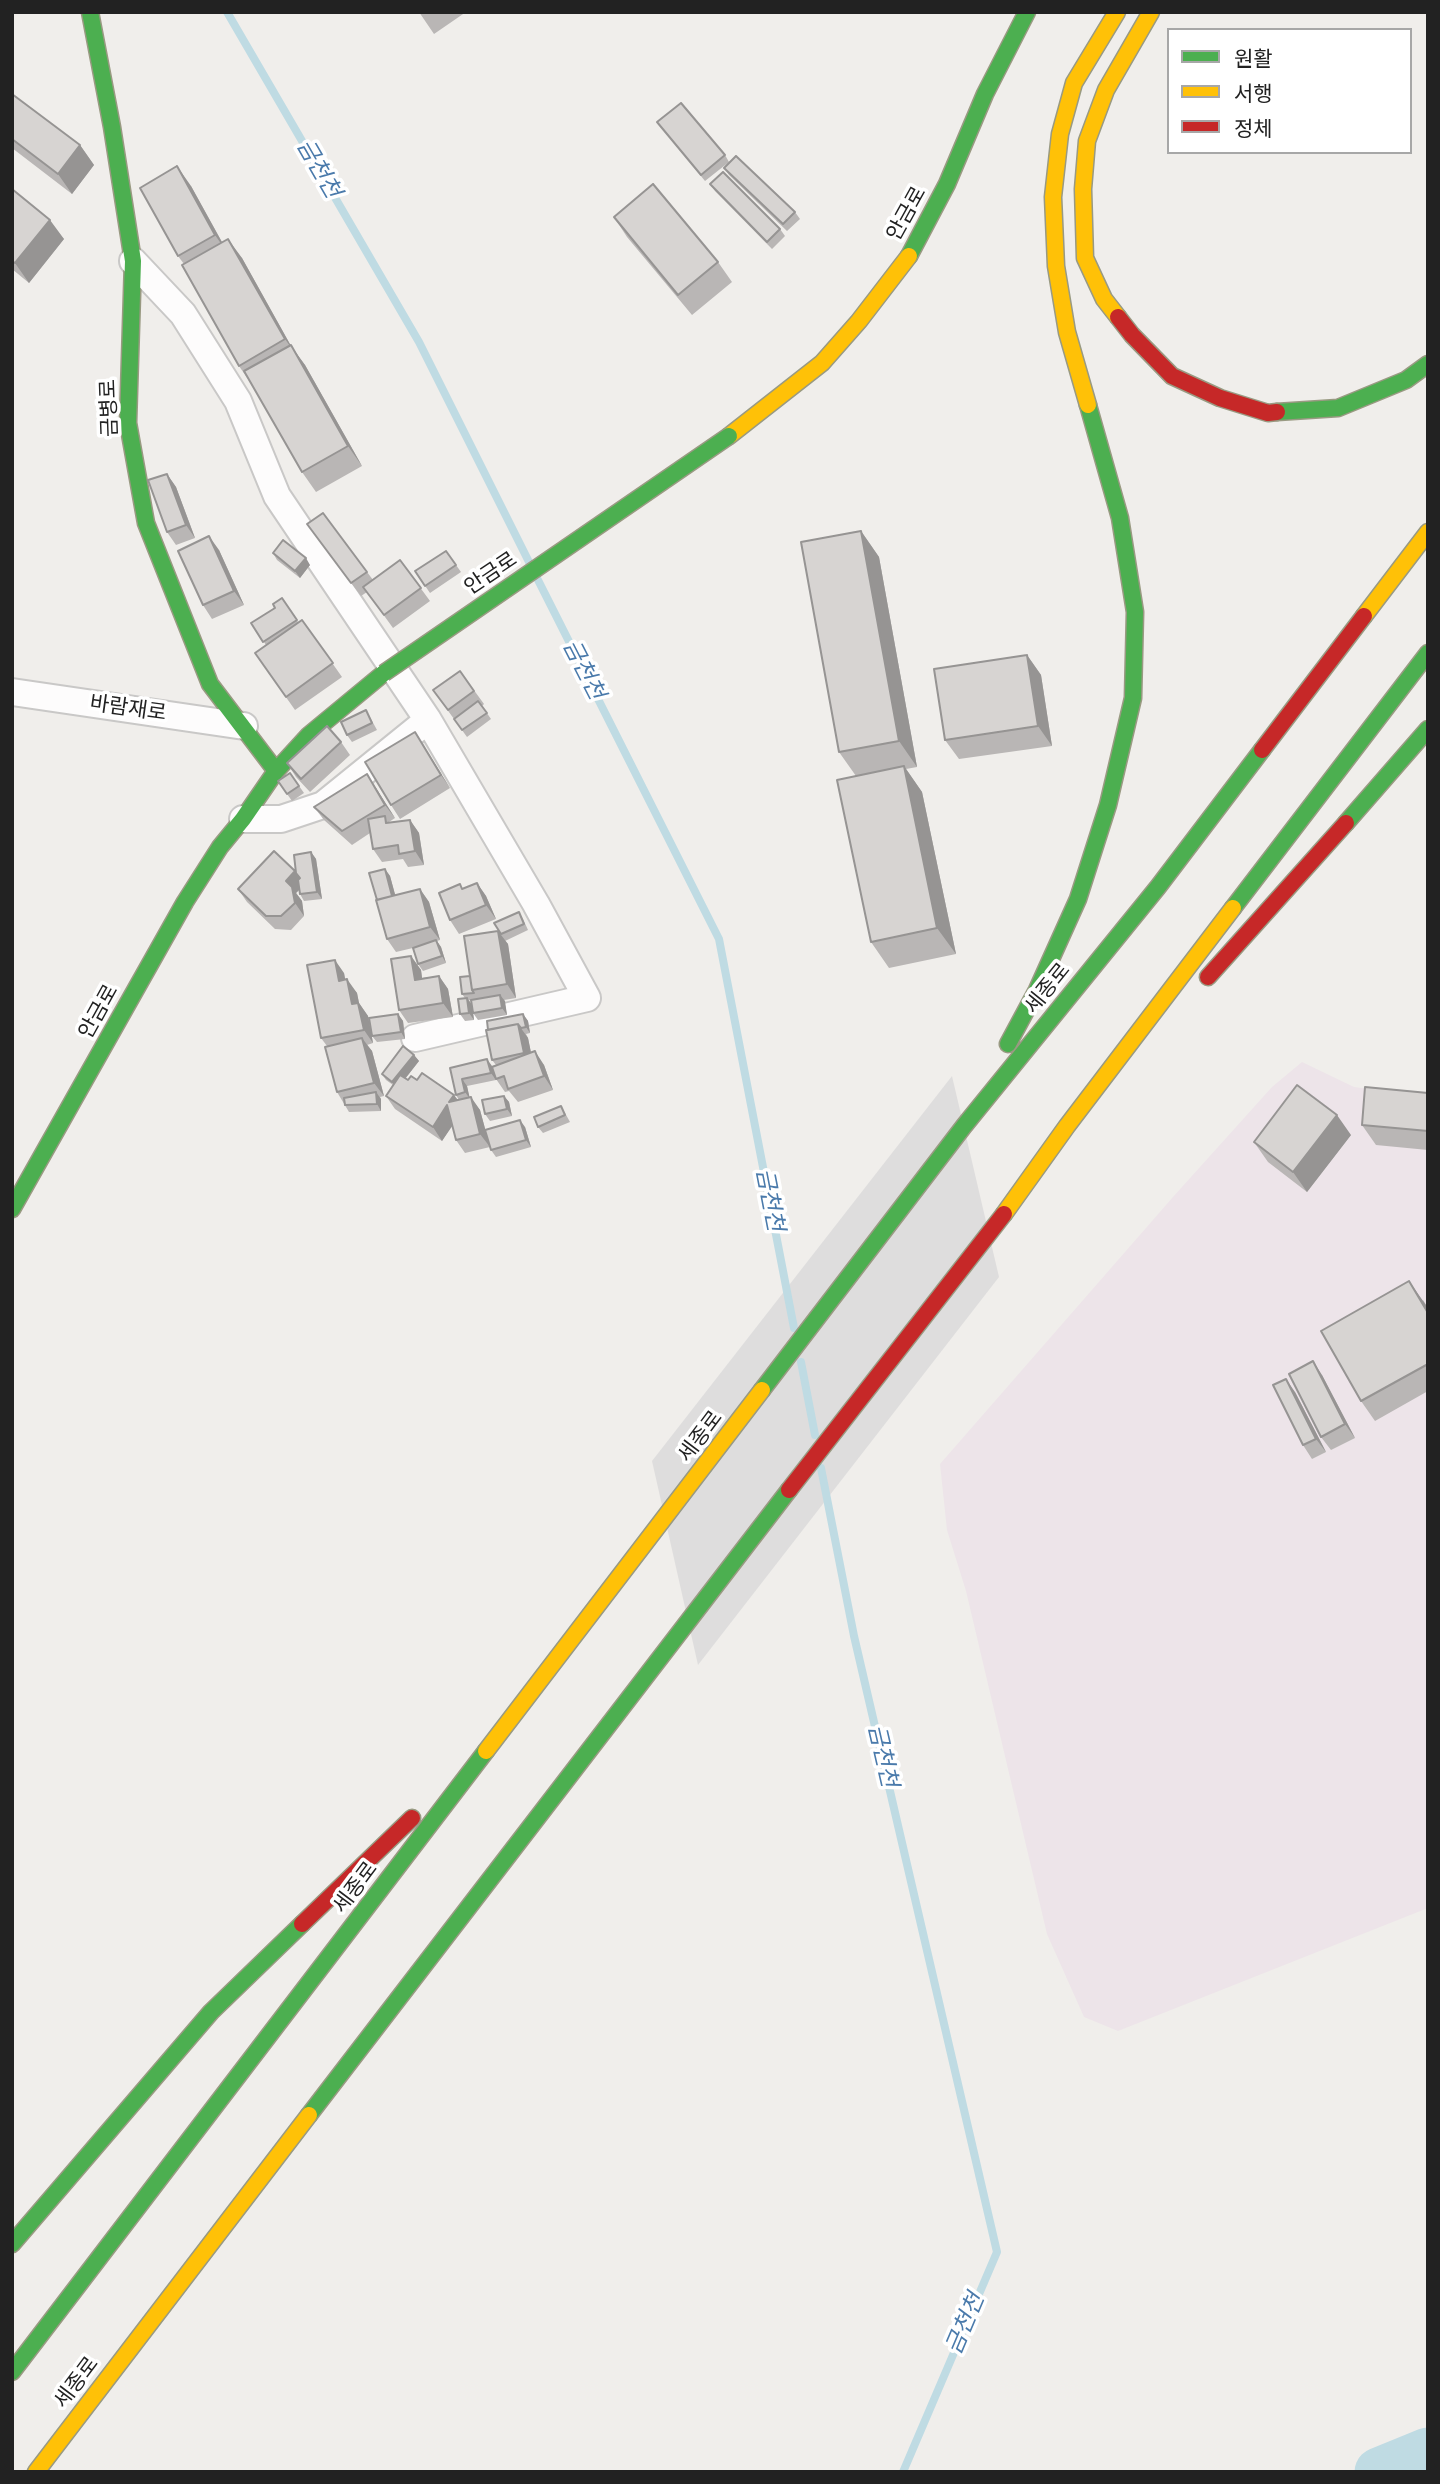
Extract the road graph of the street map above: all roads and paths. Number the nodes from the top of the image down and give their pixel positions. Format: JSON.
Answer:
{"nodes":[{"id":1,"x":90,"y":12,"type":"edge"},
{"id":2,"x":1027,"y":12,"type":"edge"},
{"id":3,"x":1117,"y":12,"type":"edge"},
{"id":4,"x":1151,"y":12,"type":"edge"},
{"id":5,"x":133,"y":261,"type":"junction"},
{"id":6,"x":1428,"y":364,"type":"edge"},
{"id":7,"x":1428,"y":532,"type":"edge"},
{"id":8,"x":1428,"y":653,"type":"edge"},
{"id":9,"x":12,"y":692,"type":"edge"},
{"id":10,"x":428,"y":720,"type":"junction"},
{"id":11,"x":244,"y":726,"type":"junction"},
{"id":12,"x":1428,"y":729,"type":"edge"},
{"id":13,"x":276,"y":771,"type":"junction"},
{"id":14,"x":243,"y":819,"type":"junction"},
{"id":15,"x":1199,"y":987,"type":"dead end"},
{"id":16,"x":1171,"y":1017,"type":"dead end"},
{"id":17,"x":415,"y":1038,"type":"dead end"},
{"id":18,"x":964,"y":1126,"type":"junction"},
{"id":19,"x":1067,"y":1126,"type":"junction"},
{"id":20,"x":12,"y":1209,"type":"edge"},
{"id":21,"x":502,"y":1731,"type":"junction"},
{"id":22,"x":12,"y":2244,"type":"edge"},
{"id":23,"x":12,"y":2372,"type":"edge"},
{"id":24,"x":36,"y":2472,"type":"edge"}],
"edges":[{"from":1,"to":5,"type":"main road","name":"금병로"},
{"from":2,"to":13,"type":"main road","name":"안금로","bridge":true},
{"from":3,"to":18,"type":"main road"},
{"from":4,"to":6,"type":"main road"},
{"from":5,"to":10,"type":"street"},
{"from":5,"to":11,"type":"main road","name":"금병로"},
{"from":7,"to":18,"type":"main road","name":"세종로"},
{"from":8,"to":19,"type":"main road","name":"세종로"},
{"from":9,"to":11,"type":"street","name":"바람재로"},
{"from":10,"to":14,"type":"street"},
{"from":10,"to":17,"type":"street"},
{"from":11,"to":13,"type":"main road","name":"금병로"},
{"from":12,"to":15,"type":"main road"},
{"from":13,"to":14,"type":"main road","name":"안금로"},
{"from":14,"to":20,"type":"main road","name":"안금로"},
{"from":16,"to":19,"type":"main road"},
{"from":18,"to":21,"type":"main road","name":"세종로"},
{"from":19,"to":24,"type":"main road","name":"세종로"},
{"from":21,"to":22,"type":"main road"},
{"from":21,"to":23,"type":"main road","name":"세종로"}]}
